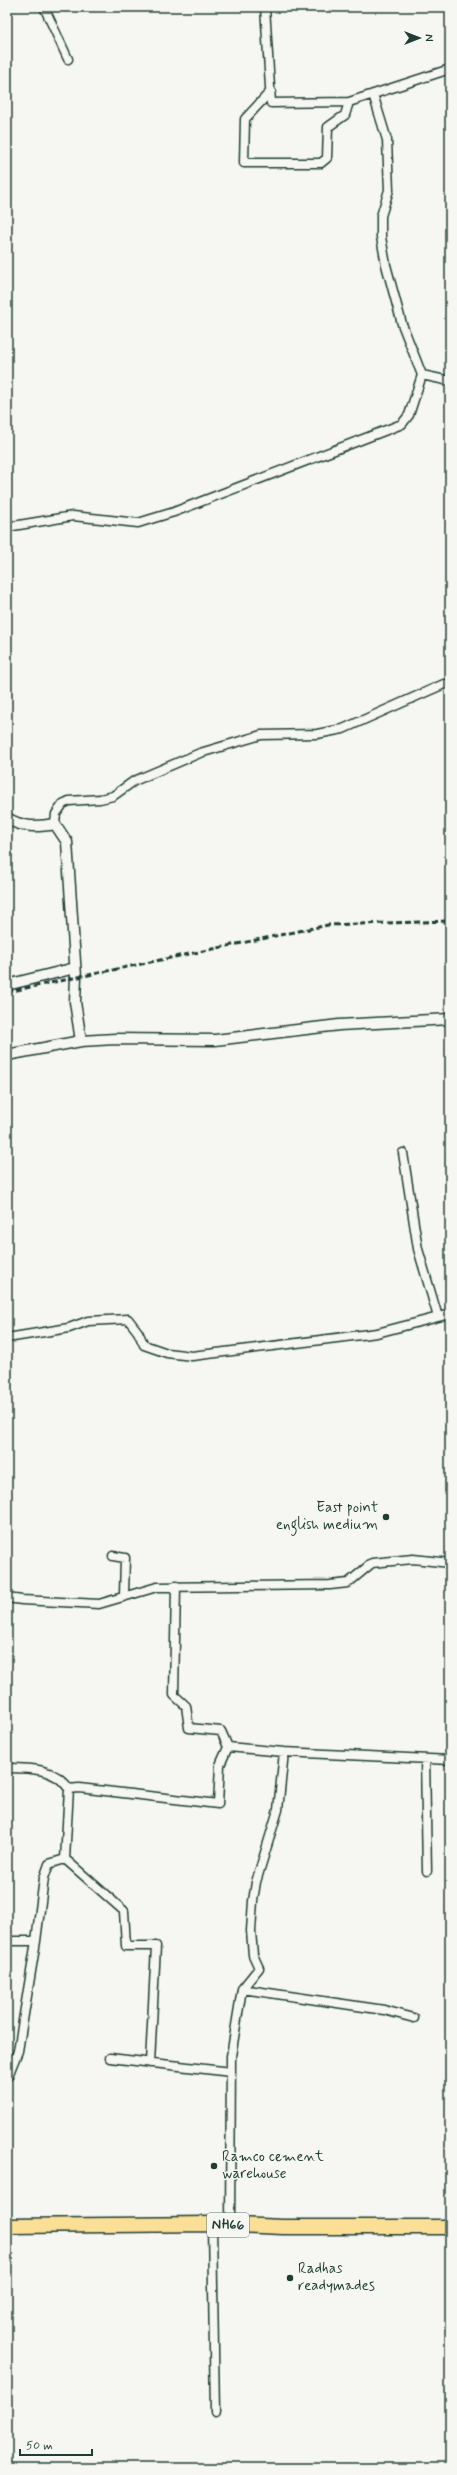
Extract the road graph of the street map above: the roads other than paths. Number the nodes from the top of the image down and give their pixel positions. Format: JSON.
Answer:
{"nodes":[{"id":1,"x":44,"y":7,"type":"edge"},
{"id":2,"x":265,"y":7,"type":"edge"},
{"id":3,"x":68,"y":59,"type":"dead end"},
{"id":4,"x":450,"y":69,"type":"edge"},
{"id":5,"x":271,"y":91,"type":"junction"},
{"id":6,"x":373,"y":94,"type":"junction"},
{"id":7,"x":349,"y":102,"type":"junction"},
{"id":8,"x":422,"y":375,"type":"junction"},
{"id":9,"x":450,"y":381,"type":"edge"},
{"id":10,"x":7,"y":527,"type":"edge"},
{"id":11,"x":450,"y":684,"type":"edge"},
{"id":12,"x":7,"y":818,"type":"edge"},
{"id":13,"x":55,"y":824,"type":"junction"},
{"id":14,"x":75,"y":968,"type":"junction"},
{"id":15,"x":7,"y":985,"type":"edge"},
{"id":16,"x":450,"y":1019,"type":"edge"},
{"id":17,"x":81,"y":1041,"type":"junction"},
{"id":18,"x":7,"y":1055,"type":"edge"},
{"id":19,"x":403,"y":1153,"type":"dead end"},
{"id":20,"x":450,"y":1316,"type":"edge"},
{"id":21,"x":438,"y":1317,"type":"junction"},
{"id":22,"x":7,"y":1338,"type":"edge"},
{"id":23,"x":113,"y":1556,"type":"dead end"},
{"id":24,"x":450,"y":1563,"type":"edge"},
{"id":25,"x":176,"y":1586,"type":"junction"},
{"id":26,"x":124,"y":1595,"type":"junction"},
{"id":27,"x":7,"y":1598,"type":"edge"},
{"id":28,"x":228,"y":1747,"type":"junction"},
{"id":29,"x":284,"y":1752,"type":"junction"},
{"id":30,"x":425,"y":1759,"type":"junction"},
{"id":31,"x":450,"y":1760,"type":"edge"},
{"id":32,"x":7,"y":1768,"type":"edge"},
{"id":33,"x":69,"y":1789,"type":"junction"},
{"id":34,"x":65,"y":1859,"type":"junction"},
{"id":35,"x":427,"y":1871,"type":"dead end"},
{"id":36,"x":7,"y":1941,"type":"edge"},
{"id":37,"x":36,"y":1941,"type":"junction"},
{"id":38,"x":242,"y":1989,"type":"junction"},
{"id":39,"x":414,"y":2018,"type":"dead end"},
{"id":40,"x":110,"y":2058,"type":"dead end"},
{"id":41,"x":150,"y":2063,"type":"junction"},
{"id":42,"x":231,"y":2072,"type":"junction"},
{"id":43,"x":8,"y":2076,"type":"edge"},
{"id":44,"x":212,"y":2224,"type":"junction"},
{"id":45,"x":230,"y":2225,"type":"junction"},
{"id":46,"x":7,"y":2226,"type":"edge"},
{"id":47,"x":450,"y":2227,"type":"edge"},
{"id":48,"x":215,"y":2412,"type":"dead end"}],
"edges":[{"from":1,"to":3,"type":"street"},
{"from":2,"to":5,"type":"street"},
{"from":4,"to":6,"type":"street"},
{"from":5,"to":7,"type":"street"},
{"from":5,"to":7,"type":"street"},
{"from":6,"to":7,"type":"street"},
{"from":6,"to":8,"type":"street"},
{"from":8,"to":9,"type":"street"},
{"from":8,"to":10,"type":"street"},
{"from":11,"to":13,"type":"street"},
{"from":12,"to":13,"type":"street"},
{"from":13,"to":14,"type":"street"},
{"from":14,"to":15,"type":"street"},
{"from":14,"to":17,"type":"street"},
{"from":16,"to":17,"type":"street"},
{"from":17,"to":18,"type":"street"},
{"from":19,"to":21,"type":"street"},
{"from":20,"to":21,"type":"street"},
{"from":21,"to":22,"type":"street"},
{"from":23,"to":26,"type":"street"},
{"from":24,"to":25,"type":"street"},
{"from":25,"to":26,"type":"street"},
{"from":25,"to":28,"type":"street"},
{"from":26,"to":27,"type":"street"},
{"from":28,"to":29,"type":"street"},
{"from":28,"to":33,"type":"street"},
{"from":29,"to":30,"type":"street"},
{"from":29,"to":38,"type":"street"},
{"from":30,"to":31,"type":"street"},
{"from":30,"to":35,"type":"street"},
{"from":32,"to":33,"type":"street"},
{"from":33,"to":34,"type":"street"},
{"from":34,"to":37,"type":"street"},
{"from":34,"to":41,"type":"street"},
{"from":36,"to":37,"type":"street"},
{"from":37,"to":43,"type":"street"},
{"from":38,"to":39,"type":"street"},
{"from":38,"to":42,"type":"street"},
{"from":40,"to":41,"type":"street"},
{"from":41,"to":42,"type":"street"},
{"from":42,"to":45,"type":"street"},
{"from":44,"to":45,"type":"highway","number":"NH66"},
{"from":44,"to":46,"type":"highway","number":"NH66"},
{"from":44,"to":48,"type":"street"},
{"from":45,"to":47,"type":"highway","number":"NH66"}]}
